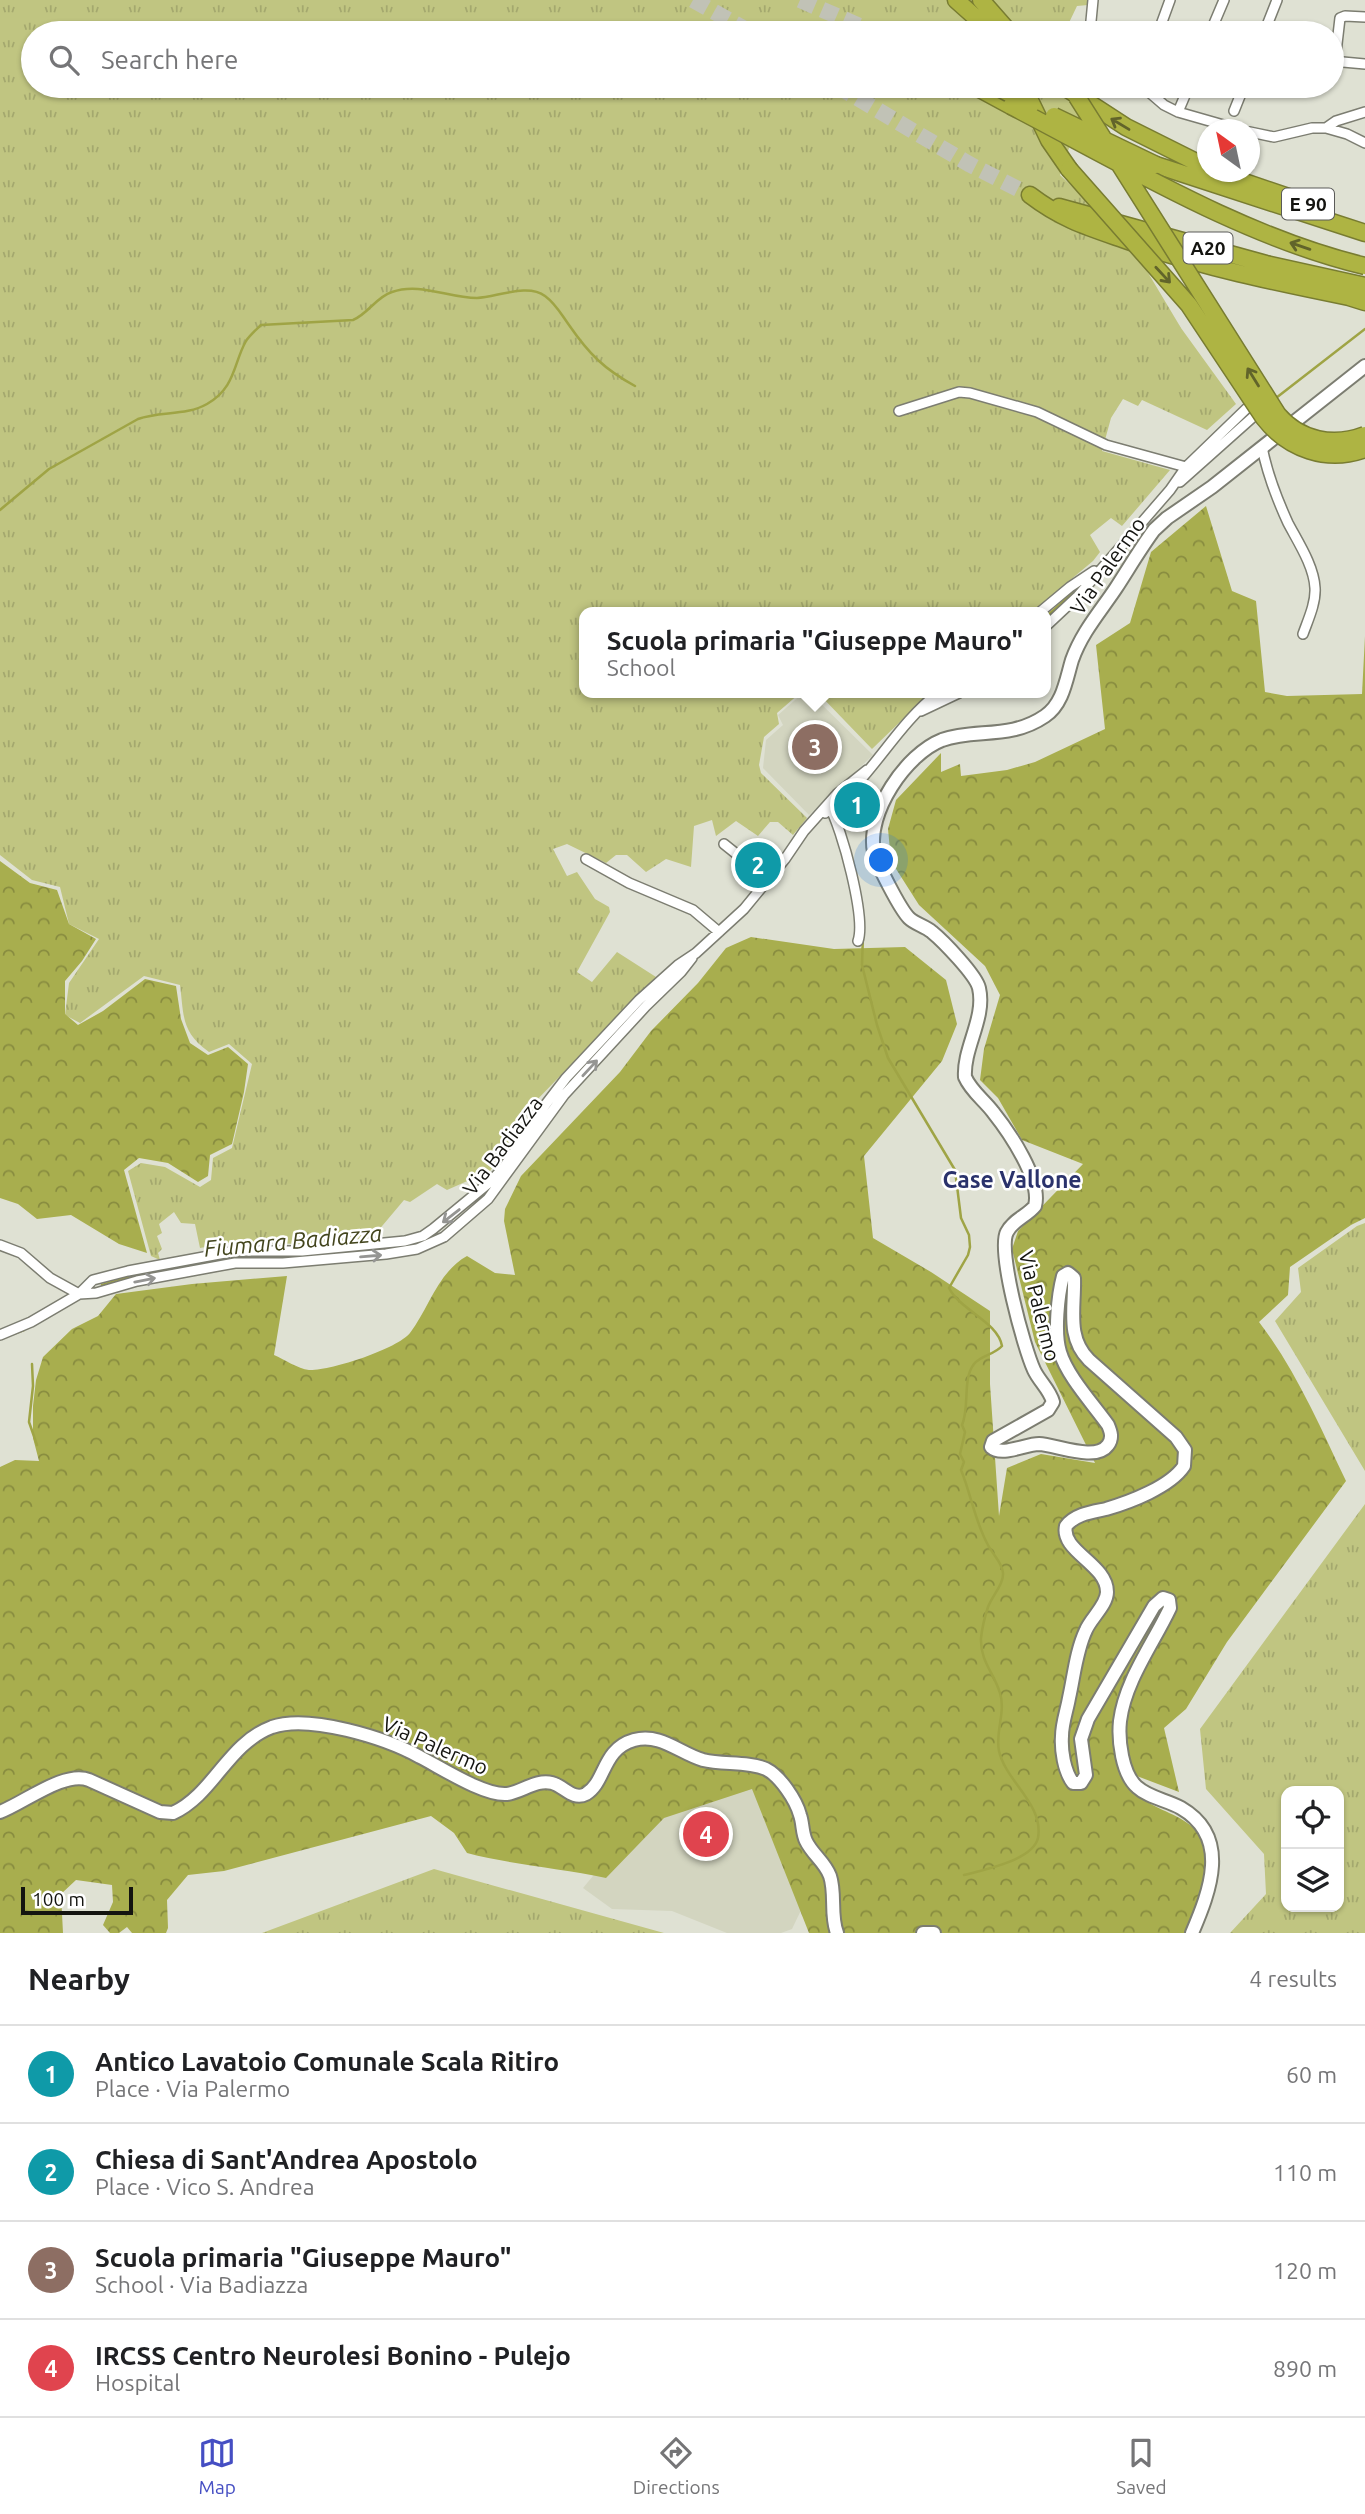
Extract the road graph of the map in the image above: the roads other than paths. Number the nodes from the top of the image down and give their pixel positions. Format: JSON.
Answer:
{"nodes":[{"id":1,"x":956,"y":0,"type":"edge"},
{"id":2,"x":981,"y":0,"type":"edge"},
{"id":3,"x":1093,"y":0,"type":"edge"},
{"id":4,"x":1170,"y":0,"type":"edge"},
{"id":5,"x":1224,"y":0,"type":"edge"},
{"id":6,"x":1277,"y":0,"type":"edge"},
{"id":7,"x":1365,"y":18,"type":"edge"},
{"id":8,"x":980,"y":21,"type":"edge"},
{"id":9,"x":999,"y":21,"type":"edge"},
{"id":10,"x":1091,"y":21,"type":"edge"},
{"id":11,"x":1162,"y":21,"type":"edge"},
{"id":12,"x":1215,"y":21,"type":"edge"},
{"id":13,"x":1269,"y":21,"type":"edge"},
{"id":14,"x":1340,"y":21,"type":"edge"},
{"id":15,"x":1344,"y":62,"type":"edge"},
{"id":16,"x":1365,"y":64,"type":"edge"},
{"id":17,"x":999,"y":98,"type":"edge"},
{"id":18,"x":1007,"y":98,"type":"edge"},
{"id":19,"x":1029,"y":98,"type":"edge"},
{"id":20,"x":1078,"y":98,"type":"edge"},
{"id":21,"x":1079,"y":98,"type":"edge"},
{"id":22,"x":1157,"y":98,"type":"edge"},
{"id":23,"x":1184,"y":98,"type":"edge"},
{"id":24,"x":1239,"y":98,"type":"edge"},
{"id":25,"x":1234,"y":111,"type":"dead end"},
{"id":26,"x":1178,"y":112,"type":"junction"},
{"id":27,"x":1365,"y":112,"type":"edge"},
{"id":28,"x":1202,"y":119,"type":"edge"},
{"id":29,"x":1326,"y":128,"type":"junction"},
{"id":30,"x":1260,"y":134,"type":"edge"},
{"id":31,"x":1365,"y":143,"type":"edge"},
{"id":32,"x":1197,"y":163,"type":"edge"},
{"id":33,"x":1244,"y":182,"type":"edge"},
{"id":34,"x":1030,"y":195,"type":"tunnel mouth"},
{"id":35,"x":1051,"y":207,"type":"junction"},
{"id":36,"x":1365,"y":223,"type":"edge"},
{"id":37,"x":1365,"y":233,"type":"edge"},
{"id":38,"x":1365,"y":266,"type":"edge"},
{"id":39,"x":1365,"y":286,"type":"edge"},
{"id":40,"x":1365,"y":302,"type":"edge"},
{"id":41,"x":1365,"y":366,"type":"edge"},
{"id":42,"x":1263,"y":407,"type":"junction"},
{"id":43,"x":899,"y":411,"type":"dead end"},
{"id":44,"x":1283,"y":431,"type":"junction"},
{"id":45,"x":1365,"y":435,"type":"edge"},
{"id":46,"x":1365,"y":449,"type":"edge"},
{"id":47,"x":1259,"y":450,"type":"junction"},
{"id":48,"x":1186,"y":467,"type":"junction"},
{"id":49,"x":1170,"y":490,"type":"junction"},
{"id":50,"x":1152,"y":511,"type":"junction"},
{"id":51,"x":1142,"y":522,"type":"junction"},
{"id":52,"x":1159,"y":525,"type":"junction"},
{"id":53,"x":1101,"y":567,"type":"junction"},
{"id":54,"x":1047,"y":607,"type":"edge"},
{"id":55,"x":1051,"y":621,"type":"edge"},
{"id":56,"x":1303,"y":635,"type":"dead end"},
{"id":57,"x":933,"y":698,"type":"edge"},
{"id":58,"x":948,"y":698,"type":"edge"},
{"id":59,"x":917,"y":713,"type":"junction"},
{"id":60,"x":830,"y":807,"type":"junction"},
{"id":61,"x":724,"y":844,"type":"dead end"},
{"id":62,"x":586,"y":859,"type":"dead end"},
{"id":63,"x":769,"y":880,"type":"junction"},
{"id":64,"x":719,"y":932,"type":"junction"},
{"id":65,"x":858,"y":941,"type":"dead end"},
{"id":66,"x":696,"y":953,"type":"junction"},
{"id":67,"x":480,"y":1192,"type":"junction"},
{"id":68,"x":488,"y":1199,"type":"junction"},
{"id":69,"x":0,"y":1245,"type":"edge"},
{"id":70,"x":79,"y":1294,"type":"junction"},
{"id":71,"x":0,"y":1335,"type":"edge"},
{"id":72,"x":0,"y":1812,"type":"edge"},
{"id":73,"x":837,"y":1933,"type":"edge"},
{"id":74,"x":923,"y":1933,"type":"edge"},
{"id":75,"x":934,"y":1933,"type":"edge"},
{"id":76,"x":1192,"y":1933,"type":"edge"}],
"edges":[{"from":1,"to":8,"type":"highway"},
{"from":2,"to":9,"type":"highway"},
{"from":3,"to":10,"type":"street"},
{"from":4,"to":11,"type":"street"},
{"from":5,"to":12,"type":"street"},
{"from":6,"to":13,"type":"street"},
{"from":7,"to":14,"type":"street"},
{"from":15,"to":16,"type":"street"},
{"from":38,"to":17,"type":"highway","number":"A20","one_way":true,"bridge":true},
{"from":18,"to":37,"type":"highway","bridge":true},
{"from":19,"to":46,"type":"highway","one_way":true,"bridge":true},
{"from":45,"to":20,"type":"highway","one_way":true,"bridge":true},
{"from":32,"to":21,"type":"highway","one_way":true},
{"from":22,"to":26,"type":"street"},
{"from":23,"to":26,"type":"street"},
{"from":24,"to":25,"type":"street"},
{"from":26,"to":28,"type":"street"},
{"from":27,"to":29,"type":"street"},
{"from":29,"to":30,"type":"street"},
{"from":29,"to":31,"type":"street"},
{"from":33,"to":36,"type":"highway","number":"E 90"},
{"from":34,"to":35,"type":"highway","number":"A20"},
{"from":35,"to":39,"type":"highway","number":"A20","bridge":true},
{"from":35,"to":40,"type":"highway","bridge":true},
{"from":41,"to":44,"type":"main road","name":"Via Palermo"},
{"from":42,"to":44,"type":"street"},
{"from":42,"to":48,"type":"street"},
{"from":42,"to":49,"type":"street"},
{"from":43,"to":48,"type":"street"},
{"from":44,"to":47,"type":"main road","name":"Via Palermo"},
{"from":47,"to":52,"type":"main road","name":"Via Palermo"},
{"from":47,"to":56,"type":"street"},
{"from":48,"to":49,"type":"street"},
{"from":49,"to":50,"type":"street"},
{"from":50,"to":51,"type":"street"},
{"from":50,"to":52,"type":"street"},
{"from":51,"to":52,"type":"street"},
{"from":51,"to":53,"type":"street"},
{"from":52,"to":76,"type":"main road","name":"Via Palermo"},
{"from":53,"to":54,"type":"street"},
{"from":53,"to":55,"type":"street"},
{"from":57,"to":59,"type":"street"},
{"from":58,"to":59,"type":"street"},
{"from":59,"to":60,"type":"street","name":"Via Badiazza"},
{"from":60,"to":63,"type":"street","name":"Via Badiazza"},
{"from":60,"to":65,"type":"street"},
{"from":61,"to":63,"type":"street"},
{"from":62,"to":64,"type":"street"},
{"from":63,"to":64,"type":"street","name":"Via Badiazza"},
{"from":64,"to":66,"type":"street","name":"Via Badiazza"},
{"from":66,"to":67,"type":"street","name":"Via Badiazza"},
{"from":68,"to":66,"type":"street","name":"Via Badiazza","one_way":true},
{"from":67,"to":68,"type":"street"},
{"from":67,"to":70,"type":"street","name":"Via Badiazza","one_way":true},
{"from":70,"to":68,"type":"street","name":"Via Badiazza","one_way":true},
{"from":69,"to":70,"type":"street"},
{"from":70,"to":71,"type":"street","name":"Via Badiazza"},
{"from":72,"to":73,"type":"main road","name":"Via Palermo"},
{"from":74,"to":75,"type":"main road"}]}
